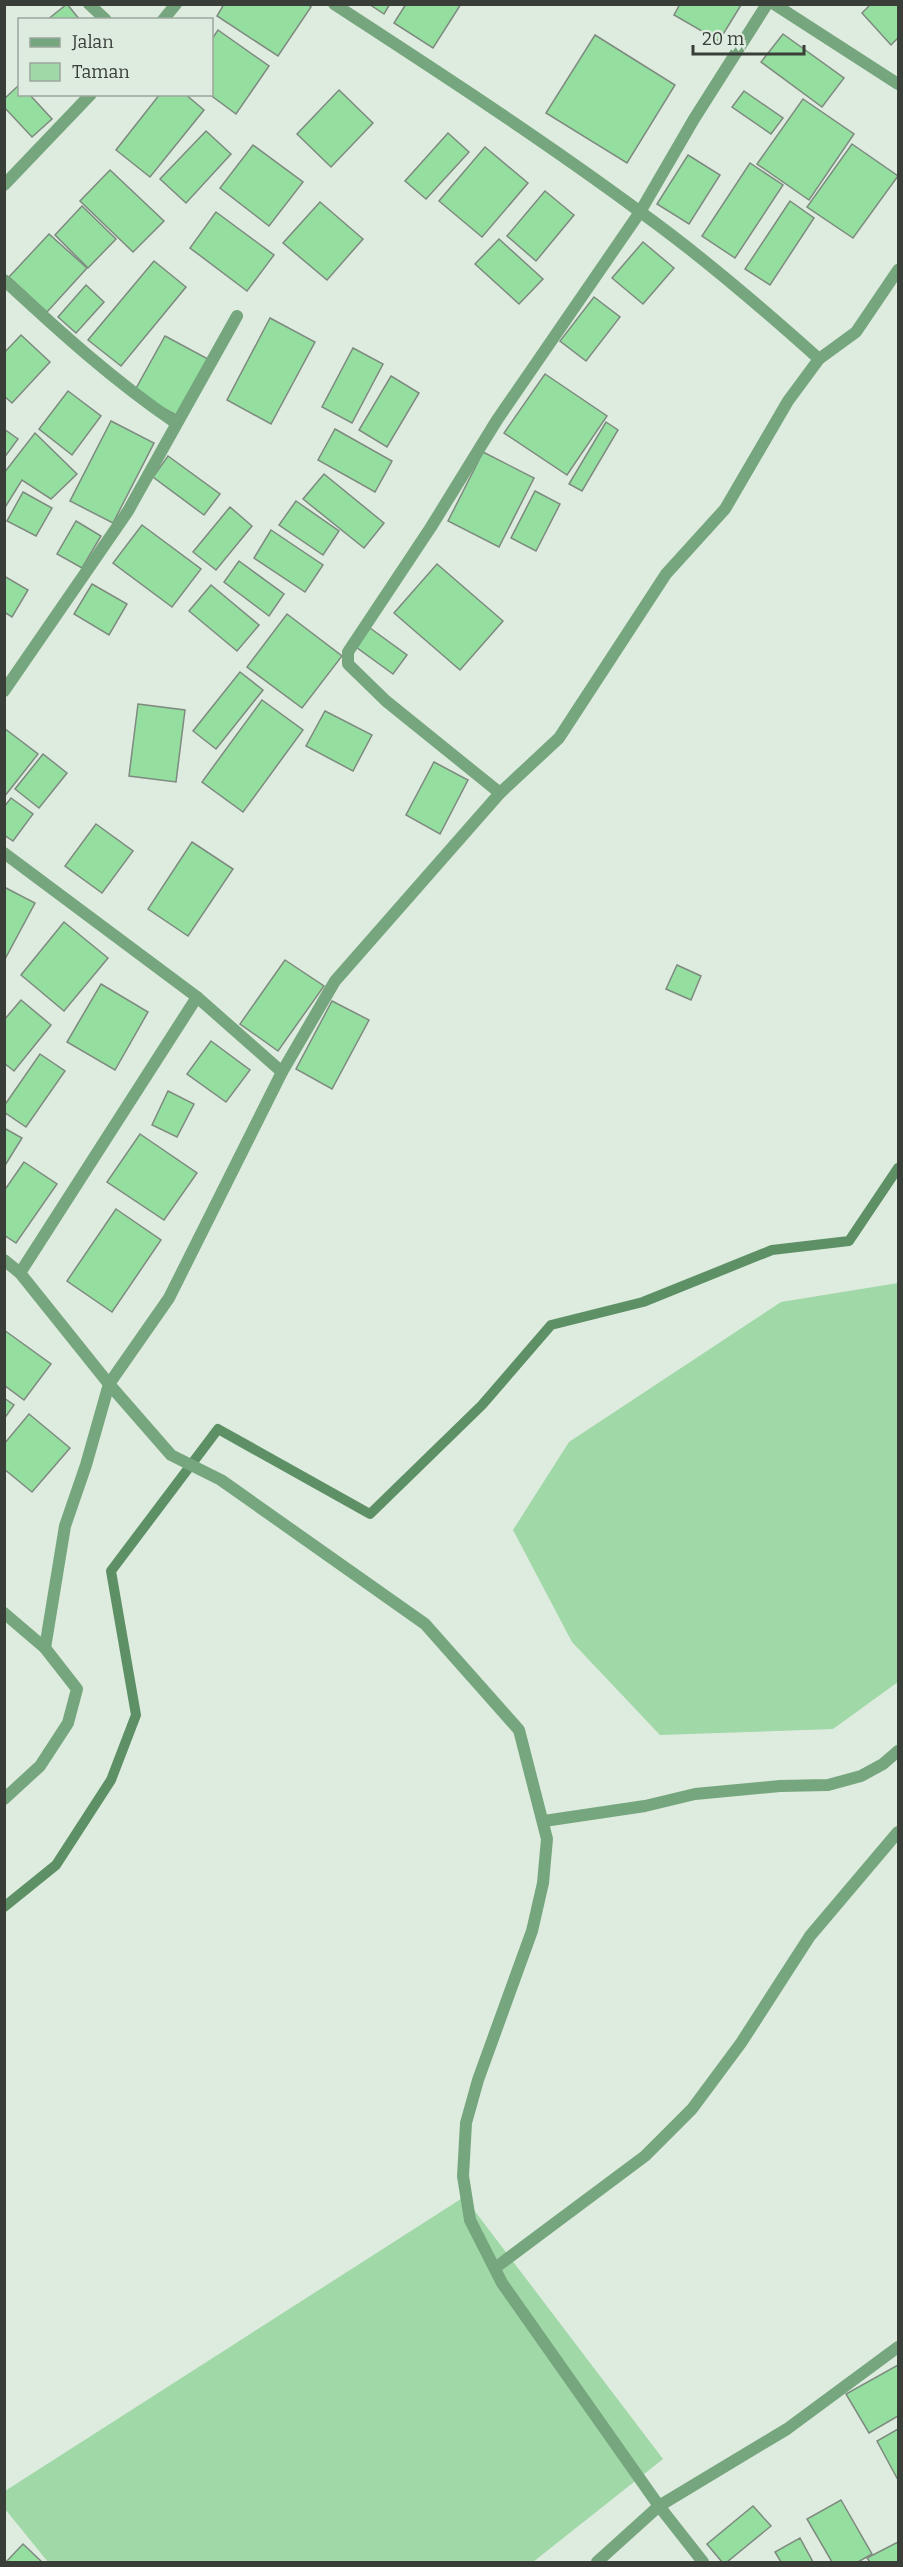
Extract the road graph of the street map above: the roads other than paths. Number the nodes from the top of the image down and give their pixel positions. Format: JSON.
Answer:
{"nodes":[{"id":1,"x":89,"y":4,"type":"edge"},
{"id":2,"x":176,"y":4,"type":"edge"},
{"id":3,"x":334,"y":4,"type":"edge"},
{"id":4,"x":767,"y":4,"type":"edge"},
{"id":5,"x":774,"y":4,"type":"edge"},
{"id":6,"x":104,"y":18,"type":"edge"},
{"id":7,"x":165,"y":18,"type":"edge"},
{"id":8,"x":898,"y":84,"type":"edge"},
{"id":9,"x":89,"y":96,"type":"edge"},
{"id":10,"x":4,"y":184,"type":"edge"},
{"id":11,"x":640,"y":212,"type":"junction"},
{"id":12,"x":898,"y":270,"type":"edge"},
{"id":13,"x":4,"y":280,"type":"edge"},
{"id":14,"x":237,"y":316,"type":"dead end"},
{"id":15,"x":819,"y":359,"type":"junction"},
{"id":16,"x":176,"y":423,"type":"junction"},
{"id":17,"x":4,"y":692,"type":"edge"},
{"id":18,"x":500,"y":793,"type":"junction"},
{"id":19,"x":4,"y":853,"type":"edge"},
{"id":20,"x":197,"y":997,"type":"junction"},
{"id":21,"x":282,"y":1072,"type":"junction"},
{"id":22,"x":4,"y":1260,"type":"edge"},
{"id":23,"x":20,"y":1273,"type":"junction"},
{"id":24,"x":109,"y":1384,"type":"junction"},
{"id":25,"x":4,"y":1613,"type":"edge"},
{"id":26,"x":45,"y":1648,"type":"junction"},
{"id":27,"x":898,"y":1751,"type":"edge"},
{"id":28,"x":4,"y":1799,"type":"edge"},
{"id":29,"x":544,"y":1821,"type":"junction"},
{"id":30,"x":898,"y":1832,"type":"edge"},
{"id":31,"x":495,"y":2268,"type":"junction"},
{"id":32,"x":898,"y":2347,"type":"edge"},
{"id":33,"x":659,"y":2506,"type":"junction"},
{"id":34,"x":597,"y":2562,"type":"edge"},
{"id":35,"x":703,"y":2562,"type":"edge"}],
"edges":[{"from":1,"to":6,"type":"street"},
{"from":2,"to":7,"type":"street"},
{"from":3,"to":11,"type":"street"},
{"from":4,"to":11,"type":"street"},
{"from":5,"to":8,"type":"street"},
{"from":9,"to":10,"type":"street"},
{"from":11,"to":15,"type":"street"},
{"from":11,"to":18,"type":"street"},
{"from":12,"to":15,"type":"street"},
{"from":13,"to":16,"type":"street"},
{"from":14,"to":16,"type":"street"},
{"from":15,"to":18,"type":"street"},
{"from":16,"to":17,"type":"street"},
{"from":18,"to":21,"type":"street"},
{"from":19,"to":20,"type":"street"},
{"from":20,"to":21,"type":"street"},
{"from":20,"to":23,"type":"street"},
{"from":21,"to":24,"type":"street"},
{"from":22,"to":23,"type":"street"},
{"from":23,"to":24,"type":"street"},
{"from":24,"to":26,"type":"street"},
{"from":24,"to":29,"type":"street"},
{"from":25,"to":26,"type":"street"},
{"from":26,"to":28,"type":"street"},
{"from":27,"to":29,"type":"street"},
{"from":29,"to":31,"type":"street"},
{"from":30,"to":31,"type":"street"},
{"from":31,"to":33,"type":"street"},
{"from":32,"to":33,"type":"street"},
{"from":33,"to":34,"type":"street"},
{"from":33,"to":35,"type":"street"}]}
